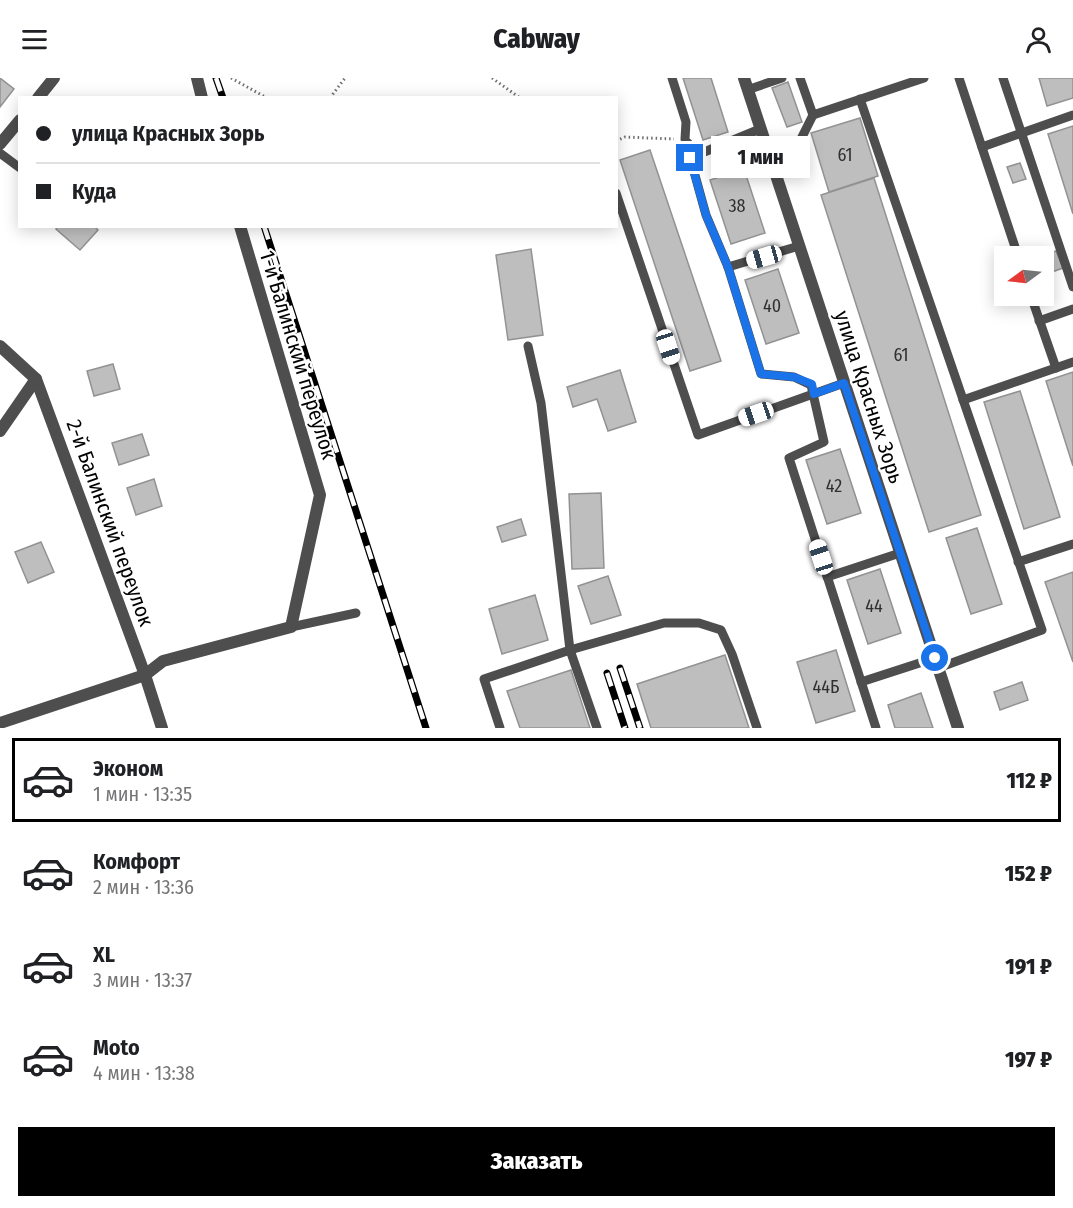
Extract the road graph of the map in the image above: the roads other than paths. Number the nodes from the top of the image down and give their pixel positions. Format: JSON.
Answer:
{"nodes":[{"id":1,"x":54,"y":78,"type":"edge"},
{"id":2,"x":197,"y":78,"type":"edge"},
{"id":3,"x":672,"y":78,"type":"edge"},
{"id":4,"x":782,"y":78,"type":"edge"},
{"id":5,"x":800,"y":78,"type":"edge"},
{"id":6,"x":924,"y":78,"type":"edge"},
{"id":7,"x":959,"y":78,"type":"edge"},
{"id":8,"x":1003,"y":78,"type":"edge"},
{"id":9,"x":746,"y":84,"type":"edge"},
{"id":10,"x":40,"y":96,"type":"edge"},
{"id":11,"x":202,"y":96,"type":"edge"},
{"id":12,"x":860,"y":99,"type":"junction"},
{"id":13,"x":813,"y":115,"type":"junction"},
{"id":14,"x":1073,"y":115,"type":"edge"},
{"id":15,"x":18,"y":122,"type":"edge"},
{"id":16,"x":760,"y":129,"type":"junction"},
{"id":17,"x":1022,"y":133,"type":"junction"},
{"id":18,"x":685,"y":139,"type":"junction"},
{"id":19,"x":0,"y":144,"type":"edge"},
{"id":20,"x":982,"y":147,"type":"junction"},
{"id":21,"x":0,"y":153,"type":"edge"},
{"id":22,"x":18,"y":166,"type":"edge"},
{"id":23,"x":775,"y":172,"type":"junction"},
{"id":24,"x":618,"y":199,"type":"edge"},
{"id":25,"x":241,"y":228,"type":"edge"},
{"id":26,"x":799,"y":246,"type":"junction"},
{"id":27,"x":1015,"y":246,"type":"edge"},
{"id":28,"x":728,"y":267,"type":"junction"},
{"id":29,"x":1073,"y":287,"type":"edge"},
{"id":30,"x":1034,"y":306,"type":"edge"},
{"id":31,"x":1073,"y":309,"type":"edge"},
{"id":32,"x":1039,"y":321,"type":"junction"},
{"id":33,"x":0,"y":346,"type":"edge"},
{"id":34,"x":528,"y":346,"type":"dead end"},
{"id":35,"x":1073,"y":362,"type":"edge"},
{"id":36,"x":1056,"y":368,"type":"junction"},
{"id":37,"x":36,"y":379,"type":"junction"},
{"id":38,"x":844,"y":383,"type":"junction"},
{"id":39,"x":814,"y":394,"type":"junction"},
{"id":40,"x":963,"y":400,"type":"junction"},
{"id":41,"x":0,"y":431,"type":"edge"},
{"id":42,"x":1073,"y":544,"type":"edge"},
{"id":43,"x":900,"y":553,"type":"junction"},
{"id":44,"x":1018,"y":562,"type":"junction"},
{"id":45,"x":827,"y":577,"type":"junction"},
{"id":46,"x":356,"y":613,"type":"dead end"},
{"id":47,"x":291,"y":627,"type":"junction"},
{"id":48,"x":570,"y":650,"type":"junction"},
{"id":49,"x":936,"y":663,"type":"junction"},
{"id":50,"x":145,"y":675,"type":"junction"},
{"id":51,"x":861,"y":682,"type":"junction"},
{"id":52,"x":0,"y":723,"type":"edge"},
{"id":53,"x":162,"y":728,"type":"edge"},
{"id":54,"x":500,"y":728,"type":"edge"},
{"id":55,"x":597,"y":728,"type":"edge"},
{"id":56,"x":757,"y":728,"type":"edge"},
{"id":57,"x":876,"y":728,"type":"edge"},
{"id":58,"x":958,"y":728,"type":"edge"}],
"edges":[{"from":1,"to":10,"type":"street"},
{"from":2,"to":11,"type":"street"},
{"from":3,"to":18,"type":"lane"},
{"from":4,"to":9,"type":"lane"},
{"from":5,"to":13,"type":"lane"},
{"from":6,"to":12,"type":"lane"},
{"from":7,"to":20,"type":"lane"},
{"from":8,"to":17,"type":"lane"},
{"from":9,"to":16,"type":"street","name":"улица Красных Зорь"},
{"from":12,"to":13,"type":"lane"},
{"from":12,"to":40,"type":"lane"},
{"from":13,"to":23,"type":"lane"},
{"from":14,"to":17,"type":"lane"},
{"from":15,"to":19,"type":"street"},
{"from":16,"to":18,"type":"lane"},
{"from":16,"to":23,"type":"street","name":"улица Красных Зорь"},
{"from":17,"to":20,"type":"lane"},
{"from":17,"to":29,"type":"lane"},
{"from":18,"to":28,"type":"lane"},
{"from":20,"to":27,"type":"lane"},
{"from":21,"to":22,"type":"lane"},
{"from":23,"to":26,"type":"street","name":"улица Красных Зорь"},
{"from":24,"to":39,"type":"lane"},
{"from":25,"to":47,"type":"street","name":"1-й Балинский переулок"},
{"from":26,"to":28,"type":"lane"},
{"from":26,"to":38,"type":"street","name":"улица Красных Зорь"},
{"from":28,"to":39,"type":"lane"},
{"from":30,"to":32,"type":"lane"},
{"from":31,"to":32,"type":"lane"},
{"from":32,"to":36,"type":"lane"},
{"from":33,"to":37,"type":"street","name":"2-й Балинский переулок"},
{"from":34,"to":48,"type":"lane"},
{"from":35,"to":36,"type":"lane"},
{"from":36,"to":40,"type":"lane"},
{"from":37,"to":41,"type":"street"},
{"from":37,"to":50,"type":"street","name":"2-й Балинский переулок"},
{"from":38,"to":39,"type":"lane"},
{"from":38,"to":43,"type":"street","name":"улица Красных Зорь"},
{"from":39,"to":45,"type":"lane"},
{"from":40,"to":44,"type":"lane"},
{"from":42,"to":44,"type":"lane"},
{"from":43,"to":45,"type":"lane"},
{"from":43,"to":49,"type":"street","name":"улица Красных Зорь"},
{"from":44,"to":49,"type":"lane"},
{"from":45,"to":51,"type":"lane"},
{"from":46,"to":47,"type":"lane"},
{"from":47,"to":50,"type":"street"},
{"from":48,"to":54,"type":"lane"},
{"from":48,"to":55,"type":"lane"},
{"from":48,"to":56,"type":"lane"},
{"from":49,"to":51,"type":"lane"},
{"from":49,"to":58,"type":"street","name":"улица Красных Зорь"},
{"from":50,"to":52,"type":"street"},
{"from":50,"to":53,"type":"street","name":"2-й Балинский переулок"},
{"from":51,"to":57,"type":"lane"}]}
